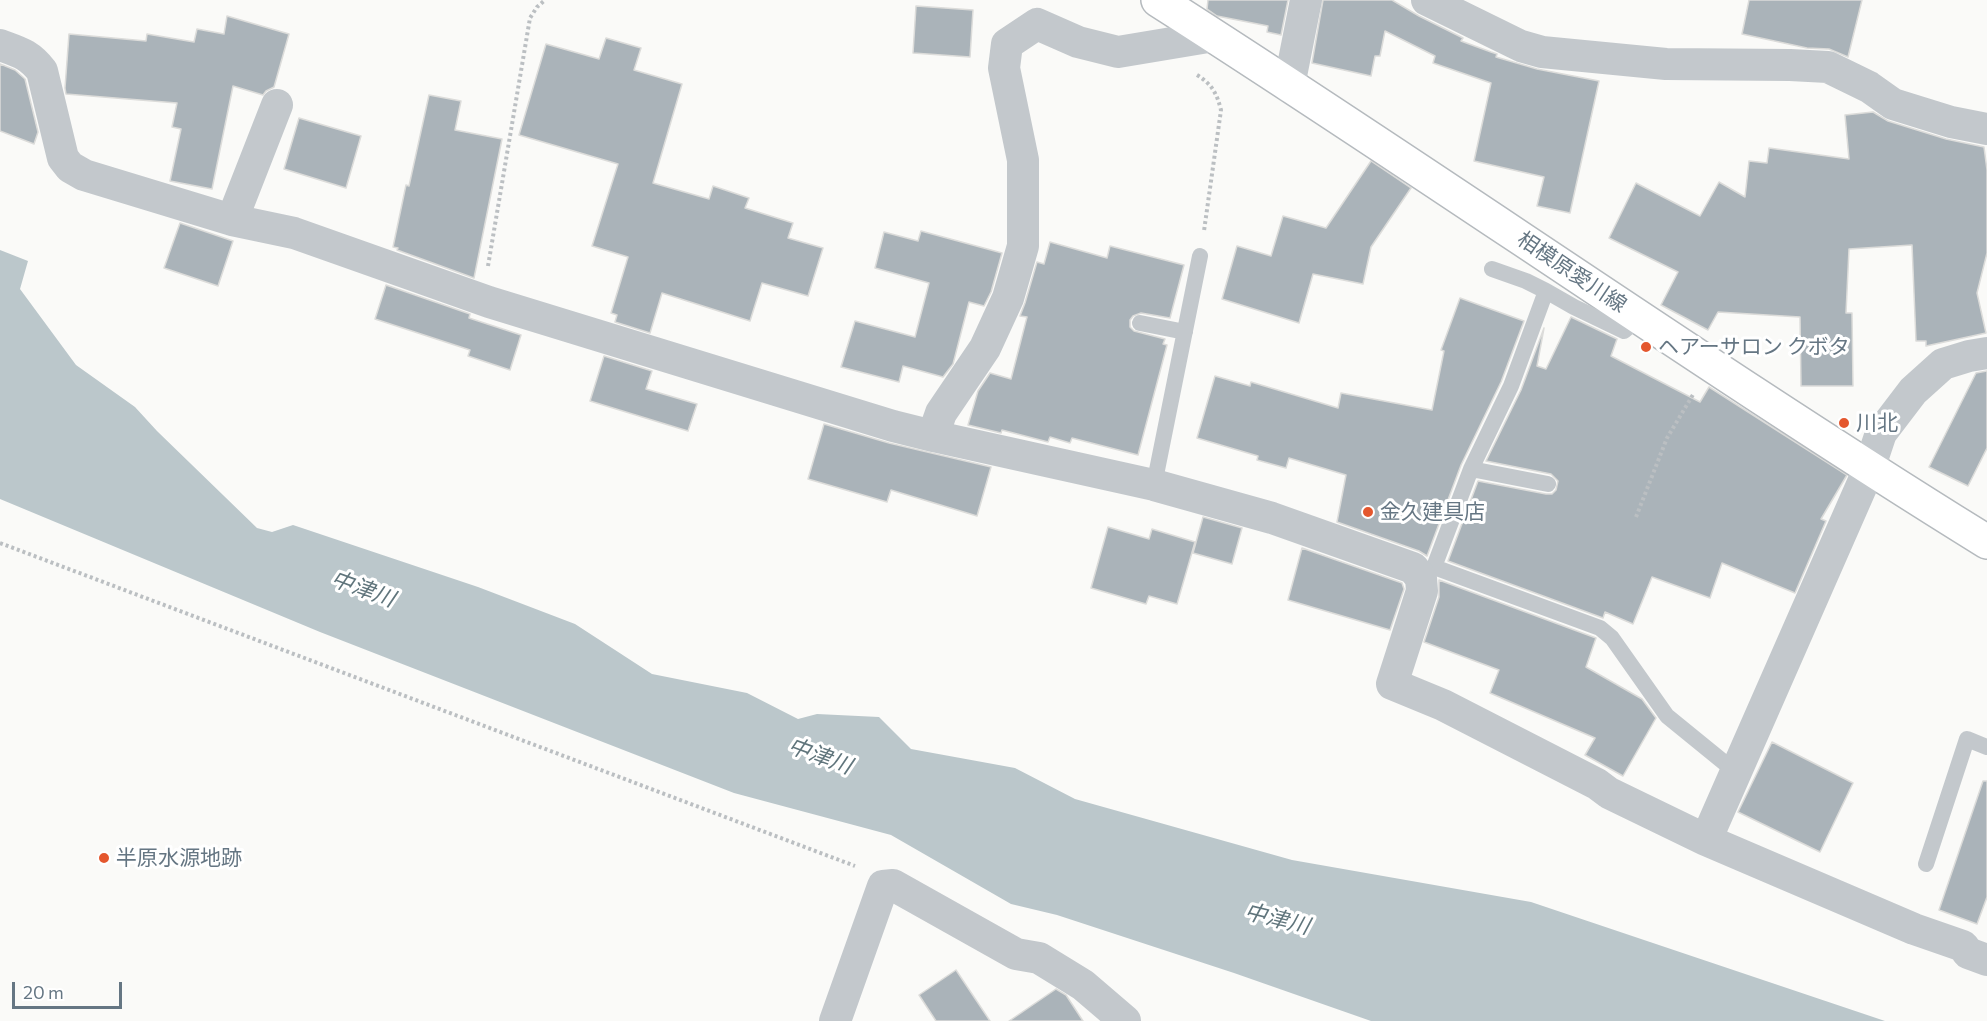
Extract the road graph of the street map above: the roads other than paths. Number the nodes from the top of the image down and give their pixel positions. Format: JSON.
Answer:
{"nodes":[{"id":1,"x":1158,"y":0,"type":"edge"},
{"id":2,"x":1306,"y":0,"type":"edge"},
{"id":3,"x":1427,"y":0,"type":"edge"},
{"id":4,"x":1214,"y":36,"type":"junction"},
{"id":5,"x":0,"y":45,"type":"edge"},
{"id":6,"x":1289,"y":86,"type":"junction"},
{"id":7,"x":278,"y":105,"type":"dead end"},
{"id":8,"x":1987,"y":129,"type":"edge"},
{"id":9,"x":232,"y":220,"type":"junction"},
{"id":10,"x":1200,"y":256,"type":"road end"},
{"id":11,"x":1491,"y":269,"type":"dead end"},
{"id":12,"x":1546,"y":291,"type":"junction"},
{"id":13,"x":1639,"y":318,"type":"junction"},
{"id":14,"x":1140,"y":324,"type":"dead end"},
{"id":15,"x":1185,"y":333,"type":"junction"},
{"id":16,"x":1987,"y":353,"type":"edge"},
{"id":17,"x":933,"y":436,"type":"junction"},
{"id":18,"x":1471,"y":469,"type":"junction"},
{"id":19,"x":1869,"y":469,"type":"junction"},
{"id":20,"x":1548,"y":484,"type":"dead end"},
{"id":21,"x":1154,"y":485,"type":"junction"},
{"id":22,"x":1987,"y":542,"type":"edge"},
{"id":23,"x":1427,"y":572,"type":"junction"},
{"id":24,"x":1987,"y":747,"type":"edge"},
{"id":25,"x":1737,"y":773,"type":"junction"},
{"id":26,"x":1706,"y":840,"type":"junction"},
{"id":27,"x":1926,"y":864,"type":"dead end"},
{"id":28,"x":1987,"y":960,"type":"edge"},
{"id":29,"x":835,"y":1021,"type":"edge"},
{"id":30,"x":1125,"y":1021,"type":"edge"}],
"edges":[{"from":1,"to":4,"type":"main road","name":"相模原愛川線"},
{"from":2,"to":6,"type":"street"},
{"from":3,"to":8,"type":"street"},
{"from":4,"to":6,"type":"main road","name":"相模原愛川線"},
{"from":4,"to":17,"type":"street"},
{"from":5,"to":9,"type":"street"},
{"from":6,"to":13,"type":"main road","name":"相模原愛川線"},
{"from":7,"to":9,"type":"street"},
{"from":9,"to":17,"type":"street"},
{"from":10,"to":15,"type":"lane"},
{"from":11,"to":12,"type":"lane"},
{"from":12,"to":13,"type":"lane"},
{"from":12,"to":18,"type":"lane"},
{"from":13,"to":19,"type":"main road","name":"相模原愛川線"},
{"from":14,"to":15,"type":"lane"},
{"from":15,"to":21,"type":"lane"},
{"from":16,"to":19,"type":"street"},
{"from":17,"to":21,"type":"street"},
{"from":18,"to":20,"type":"lane"},
{"from":18,"to":23,"type":"lane"},
{"from":19,"to":22,"type":"main road","name":"相模原愛川線"},
{"from":19,"to":25,"type":"street"},
{"from":21,"to":23,"type":"street"},
{"from":23,"to":25,"type":"lane"},
{"from":23,"to":26,"type":"street"},
{"from":24,"to":27,"type":"lane"},
{"from":25,"to":26,"type":"street"},
{"from":26,"to":28,"type":"street"},
{"from":29,"to":30,"type":"street"}]}
